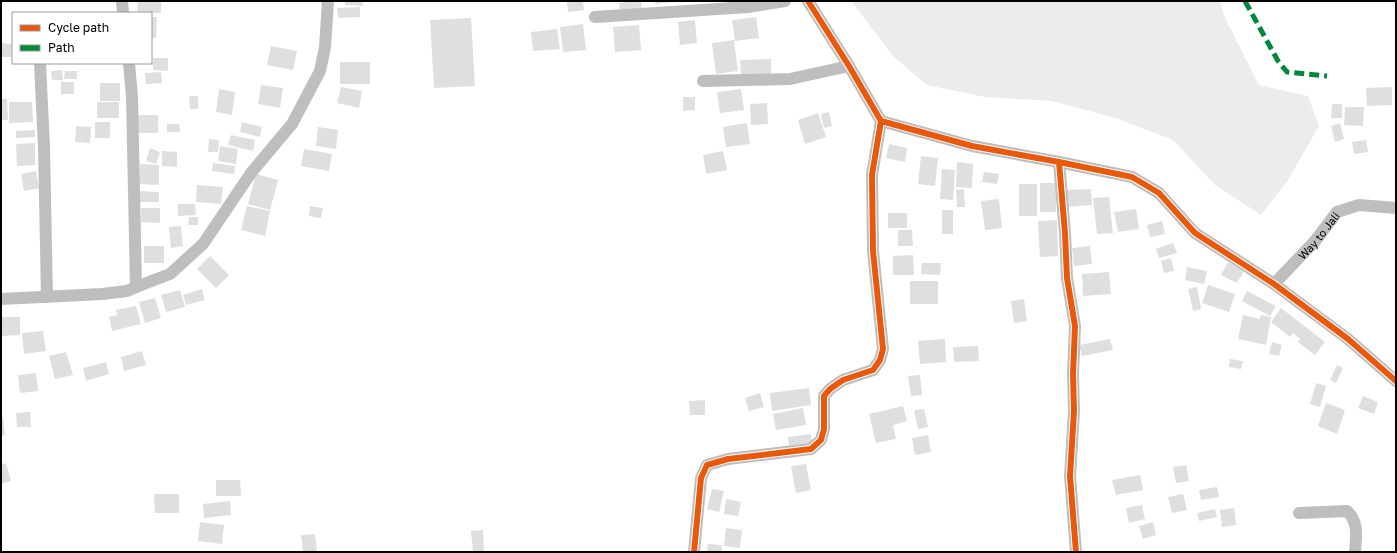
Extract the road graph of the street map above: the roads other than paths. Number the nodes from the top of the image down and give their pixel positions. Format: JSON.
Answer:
{"nodes":[{"id":1,"x":122,"y":1,"type":"edge"},
{"id":2,"x":328,"y":1,"type":"edge"},
{"id":3,"x":785,"y":1,"type":"edge"},
{"id":4,"x":808,"y":1,"type":"edge"},
{"id":5,"x":122,"y":12,"type":"edge"},
{"id":6,"x":594,"y":17,"type":"dead end"},
{"id":7,"x":40,"y":64,"type":"edge"},
{"id":8,"x":129,"y":64,"type":"edge"},
{"id":9,"x":849,"y":66,"type":"junction"},
{"id":10,"x":703,"y":81,"type":"dead end"},
{"id":11,"x":881,"y":121,"type":"junction"},
{"id":12,"x":1059,"y":162,"type":"junction"},
{"id":13,"x":1396,"y":208,"type":"edge"},
{"id":14,"x":1274,"y":284,"type":"junction"},
{"id":15,"x":136,"y":287,"type":"junction"},
{"id":16,"x":47,"y":297,"type":"junction"},
{"id":17,"x":1,"y":299,"type":"edge"},
{"id":18,"x":1396,"y":381,"type":"edge"},
{"id":19,"x":1299,"y":513,"type":"dead end"},
{"id":20,"x":694,"y":552,"type":"edge"},
{"id":21,"x":1076,"y":552,"type":"edge"},
{"id":22,"x":1355,"y":552,"type":"edge"}],
"edges":[{"from":1,"to":5,"type":"street"},
{"from":2,"to":15,"type":"street"},
{"from":3,"to":6,"type":"street"},
{"from":4,"to":9,"type":"street"},
{"from":7,"to":16,"type":"street"},
{"from":8,"to":15,"type":"street"},
{"from":9,"to":10,"type":"street"},
{"from":9,"to":11,"type":"street"},
{"from":11,"to":12,"type":"street"},
{"from":11,"to":20,"type":"street"},
{"from":12,"to":14,"type":"street"},
{"from":12,"to":21,"type":"street"},
{"from":13,"to":14,"type":"street","name":"Way to Jali"},
{"from":14,"to":18,"type":"street"},
{"from":15,"to":16,"type":"street"},
{"from":16,"to":17,"type":"street"},
{"from":19,"to":22,"type":"street"}]}
